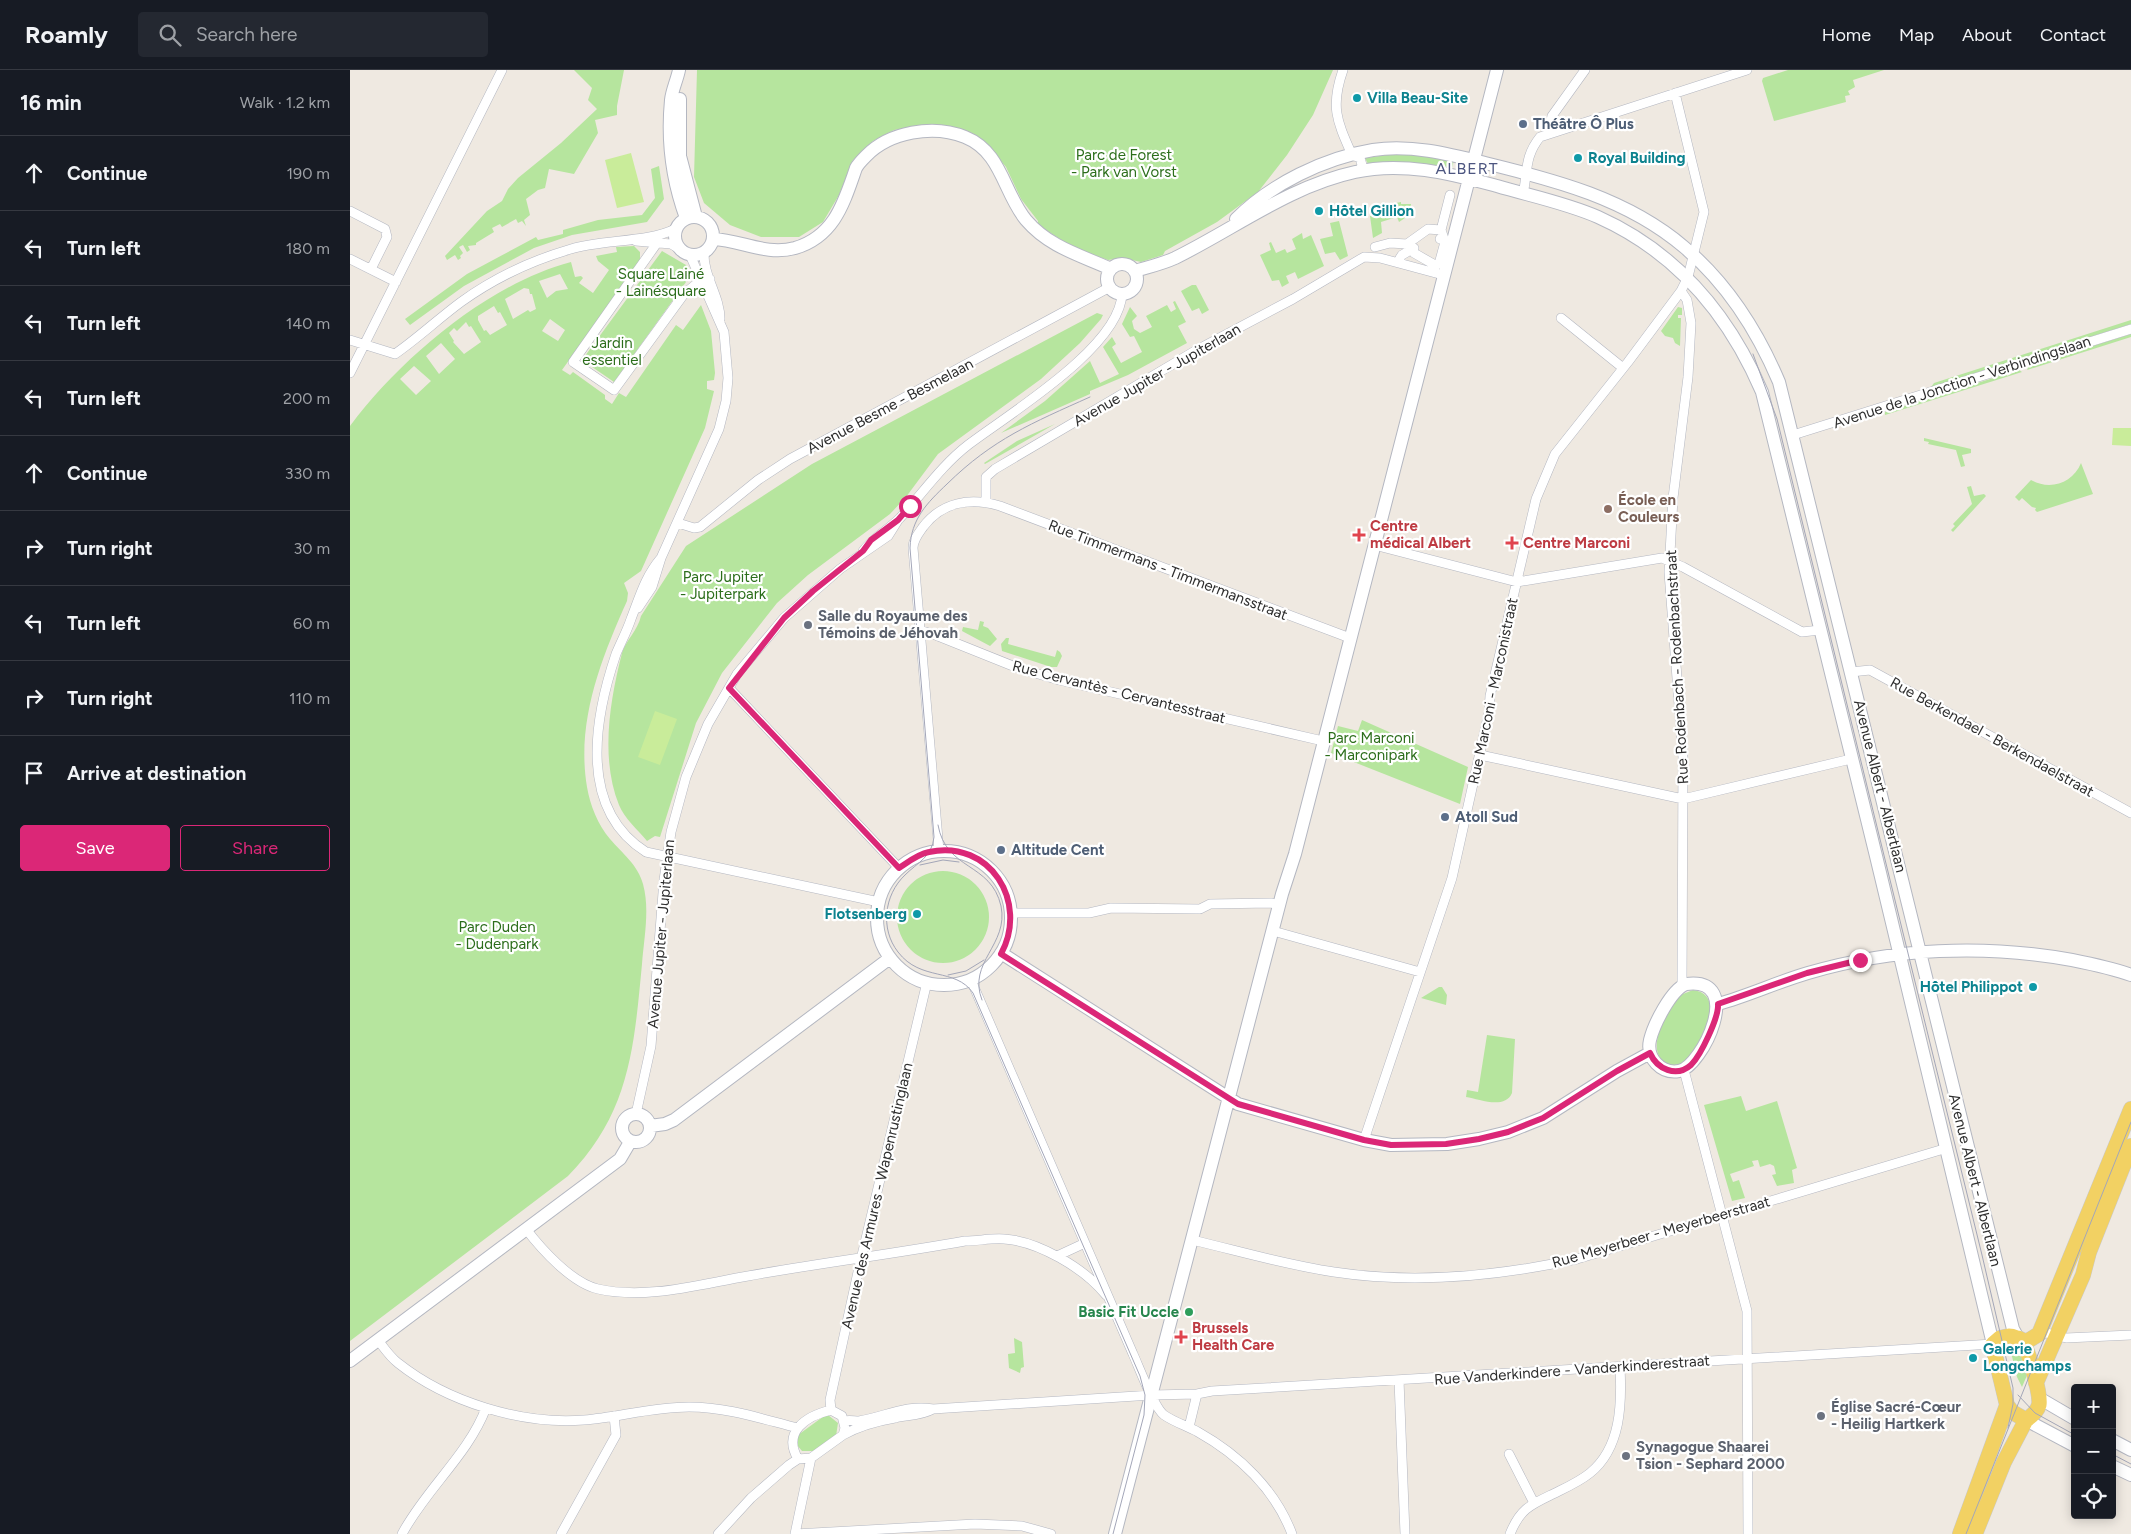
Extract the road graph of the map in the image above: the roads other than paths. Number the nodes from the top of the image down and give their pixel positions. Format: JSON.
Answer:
{"nodes":[{"id":1,"x":502,"y":70,"type":"edge"},
{"id":2,"x":1343,"y":70,"type":"edge"},
{"id":3,"x":1497,"y":70,"type":"edge"},
{"id":4,"x":1585,"y":70,"type":"edge"},
{"id":5,"x":1747,"y":70,"type":"edge"},
{"id":6,"x":678,"y":76,"type":"edge"},
{"id":7,"x":1675,"y":93,"type":"junction"},
{"id":8,"x":1551,"y":131,"type":"junction"},
{"id":9,"x":1352,"y":155,"type":"junction"},
{"id":10,"x":1474,"y":161,"type":"junction"},
{"id":11,"x":1360,"y":171,"type":"junction"},
{"id":12,"x":1524,"y":173,"type":"junction"},
{"id":13,"x":1469,"y":179,"type":"junction"},
{"id":14,"x":1523,"y":194,"type":"junction"},
{"id":15,"x":1447,"y":198,"type":"dead end"},
{"id":16,"x":350,"y":211,"type":"edge"},
{"id":17,"x":691,"y":218,"type":"junction"},
{"id":18,"x":676,"y":229,"type":"junction"},
{"id":19,"x":1226,"y":229,"type":"junction"},
{"id":20,"x":1441,"y":235,"type":"junction"},
{"id":21,"x":623,"y":239,"type":"junction"},
{"id":22,"x":713,"y":239,"type":"junction"},
{"id":23,"x":657,"y":243,"type":"junction"},
{"id":24,"x":1374,"y":247,"type":"dead end"},
{"id":25,"x":1411,"y":247,"type":"junction"},
{"id":26,"x":678,"y":248,"type":"junction"},
{"id":27,"x":704,"y":252,"type":"junction"},
{"id":28,"x":690,"y":255,"type":"junction"},
{"id":29,"x":1694,"y":256,"type":"junction"},
{"id":30,"x":350,"y":258,"type":"edge"},
{"id":31,"x":1400,"y":258,"type":"dead end"},
{"id":32,"x":371,"y":269,"type":"junction"},
{"id":33,"x":1111,"y":269,"type":"junction"},
{"id":34,"x":1438,"y":269,"type":"junction"},
{"id":35,"x":1135,"y":271,"type":"junction"},
{"id":36,"x":1688,"y":277,"type":"junction"},
{"id":37,"x":705,"y":281,"type":"junction"},
{"id":38,"x":396,"y":282,"type":"junction"},
{"id":39,"x":1110,"y":287,"type":"junction"},
{"id":40,"x":1681,"y":291,"type":"junction"},
{"id":41,"x":1122,"y":294,"type":"junction"},
{"id":42,"x":1561,"y":318,"type":"dead end"},
{"id":43,"x":2131,"y":329,"type":"edge"},
{"id":44,"x":350,"y":340,"type":"edge"},
{"id":45,"x":364,"y":345,"type":"junction"},
{"id":46,"x":1623,"y":368,"type":"junction"},
{"id":47,"x":350,"y":373,"type":"edge"},
{"id":48,"x":1793,"y":436,"type":"junction"},
{"id":49,"x":986,"y":502,"type":"junction"},
{"id":50,"x":678,"y":523,"type":"junction"},
{"id":51,"x":1374,"y":545,"type":"junction"},
{"id":52,"x":1669,"y":560,"type":"junction"},
{"id":53,"x":1518,"y":582,"type":"junction"},
{"id":54,"x":919,"y":630,"type":"junction"},
{"id":55,"x":1820,"y":630,"type":"junction"},
{"id":56,"x":1350,"y":638,"type":"junction"},
{"id":57,"x":1851,"y":672,"type":"junction"},
{"id":58,"x":729,"y":688,"type":"junction"},
{"id":59,"x":1323,"y":741,"type":"junction"},
{"id":60,"x":1480,"y":754,"type":"junction"},
{"id":61,"x":1852,"y":759,"type":"junction"},
{"id":62,"x":1684,"y":798,"type":"junction"},
{"id":63,"x":2131,"y":813,"type":"edge"},
{"id":64,"x":939,"y":851,"type":"junction"},
{"id":65,"x":667,"y":856,"type":"junction"},
{"id":66,"x":899,"y":868,"type":"junction"},
{"id":67,"x":879,"y":902,"type":"junction"},
{"id":68,"x":1280,"y":905,"type":"junction"},
{"id":69,"x":1011,"y":913,"type":"junction"},
{"id":70,"x":1273,"y":931,"type":"junction"},
{"id":71,"x":1921,"y":952,"type":"junction"},
{"id":72,"x":1001,"y":954,"type":"junction"},
{"id":73,"x":1899,"y":954,"type":"junction"},
{"id":74,"x":890,"y":958,"type":"junction"},
{"id":75,"x":1420,"y":972,"type":"junction"},
{"id":76,"x":2131,"y":975,"type":"edge"},
{"id":77,"x":971,"y":980,"type":"junction"},
{"id":78,"x":927,"y":982,"type":"junction"},
{"id":79,"x":1682,"y":986,"type":"junction"},
{"id":80,"x":1718,"y":1004,"type":"junction"},
{"id":81,"x":1650,"y":1053,"type":"junction"},
{"id":82,"x":1684,"y":1070,"type":"junction"},
{"id":83,"x":1229,"y":1099,"type":"junction"},
{"id":84,"x":2131,"y":1110,"type":"edge"},
{"id":85,"x":636,"y":1114,"type":"junction"},
{"id":86,"x":650,"y":1126,"type":"junction"},
{"id":87,"x":1364,"y":1140,"type":"junction"},
{"id":88,"x":630,"y":1142,"type":"junction"},
{"id":89,"x":2128,"y":1145,"type":"edge"},
{"id":90,"x":1947,"y":1148,"type":"junction"},
{"id":91,"x":1723,"y":1215,"type":"junction"},
{"id":92,"x":526,"y":1229,"type":"junction"},
{"id":93,"x":1192,"y":1240,"type":"junction"},
{"id":94,"x":1085,"y":1243,"type":"junction"},
{"id":95,"x":1057,"y":1256,"type":"junction"},
{"id":96,"x":862,"y":1259,"type":"junction"},
{"id":97,"x":1110,"y":1299,"type":"junction"},
{"id":98,"x":2039,"y":1334,"type":"junction"},
{"id":99,"x":2131,"y":1335,"type":"edge"},
{"id":100,"x":2057,"y":1336,"type":"junction"},
{"id":101,"x":2018,"y":1338,"type":"junction"},
{"id":102,"x":378,"y":1340,"type":"junction"},
{"id":103,"x":1993,"y":1344,"type":"junction"},
{"id":104,"x":1748,"y":1359,"type":"junction"},
{"id":105,"x":350,"y":1361,"type":"edge"},
{"id":106,"x":1620,"y":1367,"type":"junction"},
{"id":107,"x":1399,"y":1380,"type":"junction"},
{"id":108,"x":2036,"y":1383,"type":"junction"},
{"id":109,"x":1197,"y":1394,"type":"junction"},
{"id":110,"x":1152,"y":1395,"type":"junction"},
{"id":111,"x":2039,"y":1398,"type":"junction"},
{"id":112,"x":2007,"y":1405,"type":"junction"},
{"id":113,"x":486,"y":1408,"type":"junction"},
{"id":114,"x":933,"y":1409,"type":"junction"},
{"id":115,"x":832,"y":1410,"type":"junction"},
{"id":116,"x":614,"y":1416,"type":"junction"},
{"id":117,"x":2071,"y":1417,"type":"edge"},
{"id":118,"x":2026,"y":1420,"type":"junction"},
{"id":119,"x":844,"y":1421,"type":"junction"},
{"id":120,"x":1189,"y":1427,"type":"junction"},
{"id":121,"x":798,"y":1428,"type":"junction"},
{"id":122,"x":843,"y":1434,"type":"junction"},
{"id":123,"x":2116,"y":1442,"type":"edge"},
{"id":124,"x":2071,"y":1444,"type":"edge"},
{"id":125,"x":2131,"y":1450,"type":"edge"},
{"id":126,"x":1509,"y":1454,"type":"dead end"},
{"id":127,"x":812,"y":1458,"type":"junction"},
{"id":128,"x":798,"y":1459,"type":"junction"},
{"id":129,"x":2116,"y":1468,"type":"edge"},
{"id":130,"x":2131,"y":1475,"type":"edge"},
{"id":131,"x":1534,"y":1503,"type":"junction"},
{"id":132,"x":402,"y":1534,"type":"edge"},
{"id":133,"x":561,"y":1534,"type":"edge"},
{"id":134,"x":718,"y":1534,"type":"edge"},
{"id":135,"x":795,"y":1534,"type":"edge"},
{"id":136,"x":1051,"y":1534,"type":"edge"},
{"id":137,"x":1115,"y":1534,"type":"edge"},
{"id":138,"x":1292,"y":1534,"type":"edge"},
{"id":139,"x":1405,"y":1534,"type":"edge"},
{"id":140,"x":1510,"y":1534,"type":"edge"},
{"id":141,"x":1748,"y":1534,"type":"edge"},
{"id":142,"x":1960,"y":1534,"type":"edge"},
{"id":143,"x":1975,"y":1534,"type":"edge"}],
"edges":[{"from":1,"to":38,"type":"street"},
{"from":2,"to":9,"type":"street"},
{"from":3,"to":10,"type":"main road"},
{"from":4,"to":8,"type":"street"},
{"from":5,"to":7,"type":"street"},
{"from":6,"to":17,"type":"main road"},
{"from":7,"to":8,"type":"street"},
{"from":7,"to":29,"type":"street"},
{"from":8,"to":12,"type":"street"},
{"from":9,"to":10,"type":"main road"},
{"from":9,"to":11,"type":"street"},
{"from":9,"to":19,"type":"main road"},
{"from":10,"to":12,"type":"main road","name":"Avenue Albert - Albertlaan"},
{"from":10,"to":13,"type":"main road"},
{"from":11,"to":13,"type":"main road"},
{"from":11,"to":19,"type":"main road"},
{"from":12,"to":14,"type":"street"},
{"from":12,"to":29,"type":"main road","name":"Avenue Albert - Albertlaan"},
{"from":13,"to":14,"type":"main road","name":"Avenue Albert - Albertlaan"},
{"from":13,"to":34,"type":"main road"},
{"from":14,"to":36,"type":"main road","name":"Avenue Albert - Albertlaan"},
{"from":15,"to":20,"type":"street"},
{"from":16,"to":32,"type":"street"},
{"from":17,"to":18,"type":"main road"},
{"from":17,"to":22,"type":"main road"},
{"from":18,"to":21,"type":"street"},
{"from":18,"to":26,"type":"main road"},
{"from":19,"to":35,"type":"main road"},
{"from":20,"to":25,"type":"street"},
{"from":20,"to":34,"type":"street"},
{"from":21,"to":23,"type":"street"},
{"from":21,"to":45,"type":"street"},
{"from":22,"to":27,"type":"main road"},
{"from":22,"to":33,"type":"main road"},
{"from":23,"to":26,"type":"street"},
{"from":23,"to":37,"type":"street"},
{"from":24,"to":25,"type":"street"},
{"from":25,"to":31,"type":"street"},
{"from":25,"to":34,"type":"street"},
{"from":26,"to":28,"type":"main road"},
{"from":27,"to":28,"type":"main road"},
{"from":27,"to":37,"type":"street"},
{"from":28,"to":37,"type":"street"},
{"from":29,"to":36,"type":"street"},
{"from":29,"to":48,"type":"main road","name":"Avenue Albert - Albertlaan"},
{"from":30,"to":32,"type":"street"},
{"from":32,"to":38,"type":"street"},
{"from":33,"to":35,"type":"main road"},
{"from":33,"to":39,"type":"main road"},
{"from":34,"to":49,"type":"street","name":"Avenue Jupiter - Jupiterlaan"},
{"from":34,"to":51,"type":"main road"},
{"from":35,"to":41,"type":"main road"},
{"from":36,"to":40,"type":"street","name":"Rue Marconi - Marconistraat"},
{"from":36,"to":55,"type":"main road","name":"Avenue Albert - Albertlaan"},
{"from":37,"to":50,"type":"street"},
{"from":38,"to":45,"type":"street"},
{"from":39,"to":41,"type":"main road"},
{"from":39,"to":50,"type":"street","name":"Avenue Besme - Besmelaan"},
{"from":40,"to":46,"type":"street","name":"Rue Marconi - Marconistraat"},
{"from":40,"to":52,"type":"street","name":"Rue Rodenbach - Rodenbachstraat"},
{"from":41,"to":58,"type":"street","name":"Avenue Jupiter - Jupiterlaan"},
{"from":42,"to":46,"type":"street"},
{"from":43,"to":48,"type":"street","name":"Avenue de la Jonction - Verbindingslaan"},
{"from":44,"to":45,"type":"street"},
{"from":45,"to":47,"type":"street"},
{"from":46,"to":53,"type":"street","name":"Rue Marconi - Marconistraat"},
{"from":48,"to":57,"type":"main road","name":"Avenue Albert - Albertlaan"},
{"from":49,"to":54,"type":"street"},
{"from":49,"to":56,"type":"street","name":"Rue Timmermans - Timmermansstraat"},
{"from":50,"to":65,"type":"street"},
{"from":51,"to":53,"type":"street"},
{"from":51,"to":56,"type":"main road"},
{"from":52,"to":53,"type":"street"},
{"from":52,"to":55,"type":"street"},
{"from":52,"to":62,"type":"street","name":"Rue Rodenbach - Rodenbachstraat"},
{"from":53,"to":60,"type":"street","name":"Rue Marconi - Marconistraat"},
{"from":54,"to":59,"type":"street","name":"Rue Cervantès - Cervantesstraat"},
{"from":54,"to":64,"type":"street"},
{"from":55,"to":61,"type":"main road","name":"Avenue Albert - Albertlaan"},
{"from":56,"to":59,"type":"main road"},
{"from":57,"to":63,"type":"street","name":"Rue Berkendael - Berkendaelstraat"},
{"from":57,"to":71,"type":"main road","name":"Avenue Albert - Albertlaan"},
{"from":58,"to":65,"type":"street","name":"Avenue Jupiter - Jupiterlaan"},
{"from":58,"to":66,"type":"street"},
{"from":59,"to":68,"type":"main road"},
{"from":60,"to":62,"type":"street"},
{"from":60,"to":75,"type":"street","name":"Rue Marconi - Marconistraat"},
{"from":61,"to":62,"type":"street"},
{"from":61,"to":73,"type":"main road","name":"Avenue Albert - Albertlaan"},
{"from":62,"to":79,"type":"street","name":"Rue Rodenbach - Rodenbachstraat"},
{"from":64,"to":66,"type":"main road"},
{"from":64,"to":69,"type":"main road"},
{"from":65,"to":67,"type":"street"},
{"from":65,"to":85,"type":"street","name":"Avenue Jupiter - Jupiterlaan"},
{"from":66,"to":67,"type":"main road"},
{"from":67,"to":74,"type":"main road"},
{"from":68,"to":69,"type":"street"},
{"from":68,"to":70,"type":"main road"},
{"from":69,"to":72,"type":"main road"},
{"from":70,"to":75,"type":"street"},
{"from":70,"to":83,"type":"main road"},
{"from":71,"to":73,"type":"main road"},
{"from":71,"to":76,"type":"main road"},
{"from":71,"to":101,"type":"main road","name":"Avenue Albert - Albertlaan"},
{"from":72,"to":77,"type":"main road"},
{"from":72,"to":83,"type":"main road"},
{"from":73,"to":80,"type":"main road"},
{"from":73,"to":90,"type":"main road","name":"Avenue Albert - Albertlaan"},
{"from":74,"to":78,"type":"main road"},
{"from":74,"to":86,"type":"main road"},
{"from":75,"to":87,"type":"street","name":"Rue Marconi - Marconistraat"},
{"from":77,"to":78,"type":"main road"},
{"from":77,"to":94,"type":"street"},
{"from":78,"to":96,"type":"street","name":"Avenue des Armures - Wapenrustinglaan"},
{"from":79,"to":80,"type":"main road"},
{"from":79,"to":81,"type":"main road"},
{"from":80,"to":82,"type":"main road"},
{"from":81,"to":82,"type":"main road"},
{"from":81,"to":87,"type":"main road"},
{"from":82,"to":91,"type":"street"},
{"from":83,"to":87,"type":"main road"},
{"from":83,"to":93,"type":"main road"},
{"from":84,"to":89,"type":"main road"},
{"from":85,"to":86,"type":"main road"},
{"from":85,"to":88,"type":"main road"},
{"from":86,"to":88,"type":"main road"},
{"from":88,"to":92,"type":"main road"},
{"from":89,"to":98,"type":"main road"},
{"from":89,"to":100,"type":"main road"},
{"from":90,"to":91,"type":"street","name":"Rue Meyerbeer - Meyerbeerstraat"},
{"from":90,"to":103,"type":"main road","name":"Avenue Albert - Albertlaan"},
{"from":91,"to":93,"type":"street","name":"Rue Meyerbeer - Meyerbeerstraat"},
{"from":91,"to":104,"type":"street"},
{"from":92,"to":96,"type":"street"},
{"from":92,"to":102,"type":"main road"},
{"from":93,"to":110,"type":"main road"},
{"from":94,"to":95,"type":"street"},
{"from":94,"to":97,"type":"street"},
{"from":95,"to":96,"type":"street"},
{"from":95,"to":97,"type":"street"},
{"from":96,"to":115,"type":"street","name":"Avenue des Armures - Wapenrustinglaan"},
{"from":97,"to":110,"type":"street"},
{"from":98,"to":100,"type":"street"},
{"from":98,"to":101,"type":"main road"},
{"from":99,"to":100,"type":"street"},
{"from":100,"to":108,"type":"main road"},
{"from":101,"to":103,"type":"main road"},
{"from":101,"to":108,"type":"main road"},
{"from":102,"to":105,"type":"main road"},
{"from":102,"to":113,"type":"street"},
{"from":103,"to":104,"type":"street","name":"Rue Vanderkindere - Vanderkinderestraat"},
{"from":103,"to":112,"type":"main road"},
{"from":104,"to":106,"type":"street","name":"Rue Vanderkindere - Vanderkinderestraat"},
{"from":104,"to":141,"type":"street"},
{"from":106,"to":107,"type":"street","name":"Rue Vanderkindere - Vanderkinderestraat"},
{"from":106,"to":131,"type":"street"},
{"from":107,"to":109,"type":"street","name":"Rue Vanderkindere - Vanderkinderestraat"},
{"from":107,"to":139,"type":"street"},
{"from":108,"to":111,"type":"main road"},
{"from":109,"to":110,"type":"street","name":"Rue Vanderkindere - Vanderkinderestraat"},
{"from":109,"to":120,"type":"street"},
{"from":110,"to":114,"type":"street","name":"Rue Vanderkindere - Vanderkinderestraat"},
{"from":110,"to":120,"type":"street"},
{"from":110,"to":137,"type":"main road"},
{"from":111,"to":117,"type":"main road"},
{"from":111,"to":118,"type":"main road"},
{"from":112,"to":118,"type":"main road"},
{"from":112,"to":142,"type":"main road"},
{"from":113,"to":116,"type":"street"},
{"from":113,"to":132,"type":"street"},
{"from":114,"to":119,"type":"street"},
{"from":114,"to":122,"type":"street"},
{"from":115,"to":119,"type":"street"},
{"from":115,"to":121,"type":"street"},
{"from":116,"to":121,"type":"street"},
{"from":116,"to":133,"type":"street"},
{"from":118,"to":124,"type":"main road"},
{"from":118,"to":143,"type":"main road"},
{"from":119,"to":122,"type":"street"},
{"from":120,"to":138,"type":"street"},
{"from":121,"to":128,"type":"street"},
{"from":122,"to":127,"type":"street"},
{"from":123,"to":125,"type":"main road"},
{"from":126,"to":131,"type":"street"},
{"from":127,"to":128,"type":"street"},
{"from":127,"to":135,"type":"street"},
{"from":128,"to":134,"type":"street"},
{"from":129,"to":130,"type":"main road"},
{"from":131,"to":140,"type":"street"},
{"from":135,"to":136,"type":"street"}]}
